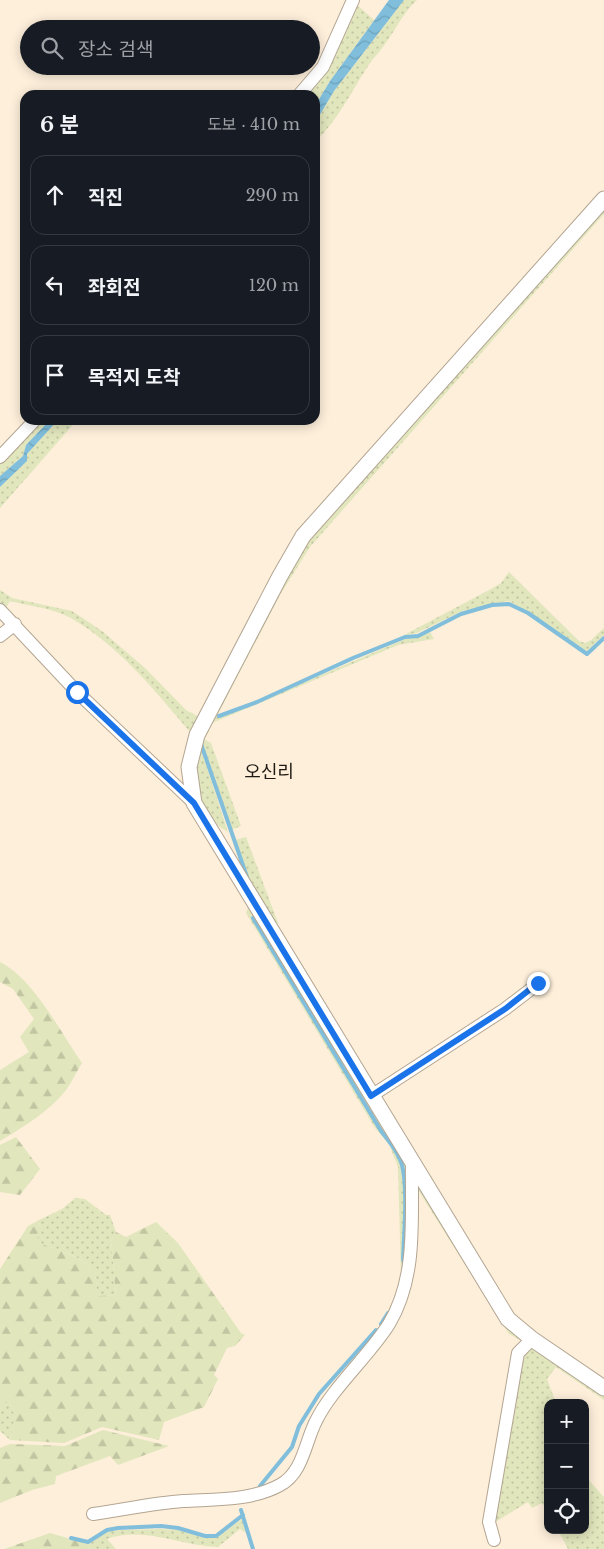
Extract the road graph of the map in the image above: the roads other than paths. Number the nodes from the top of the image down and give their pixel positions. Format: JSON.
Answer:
{"nodes":[{"id":1,"x":353,"y":0,"type":"edge"},
{"id":2,"x":320,"y":70,"type":"edge"},
{"id":3,"x":316,"y":75,"type":"edge"},
{"id":4,"x":302,"y":90,"type":"edge"},
{"id":5,"x":604,"y":199,"type":"edge"},
{"id":6,"x":30,"y":425,"type":"edge"},
{"id":7,"x":0,"y":457,"type":"edge"},
{"id":8,"x":0,"y":610,"type":"edge"},
{"id":9,"x":16,"y":624,"type":"junction"},
{"id":10,"x":0,"y":636,"type":"edge"},
{"id":11,"x":194,"y":803,"type":"junction"},
{"id":12,"x":538,"y":983,"type":"dead end"},
{"id":13,"x":371,"y":1096,"type":"junction"},
{"id":14,"x":412,"y":1161,"type":"junction"},
{"id":15,"x":532,"y":1339,"type":"junction"},
{"id":16,"x":604,"y":1388,"type":"edge"},
{"id":17,"x":93,"y":1514,"type":"dead end"},
{"id":18,"x":494,"y":1540,"type":"dead end"}],
"edges":[{"from":1,"to":2,"type":"street"},
{"from":3,"to":4,"type":"street"},
{"from":5,"to":11,"type":"street"},
{"from":6,"to":7,"type":"street"},
{"from":8,"to":9,"type":"street"},
{"from":9,"to":10,"type":"street"},
{"from":9,"to":11,"type":"street"},
{"from":11,"to":13,"type":"street"},
{"from":12,"to":13,"type":"street"},
{"from":13,"to":14,"type":"street"},
{"from":14,"to":15,"type":"street"},
{"from":14,"to":17,"type":"street"},
{"from":15,"to":16,"type":"street"},
{"from":15,"to":18,"type":"street"}]}
